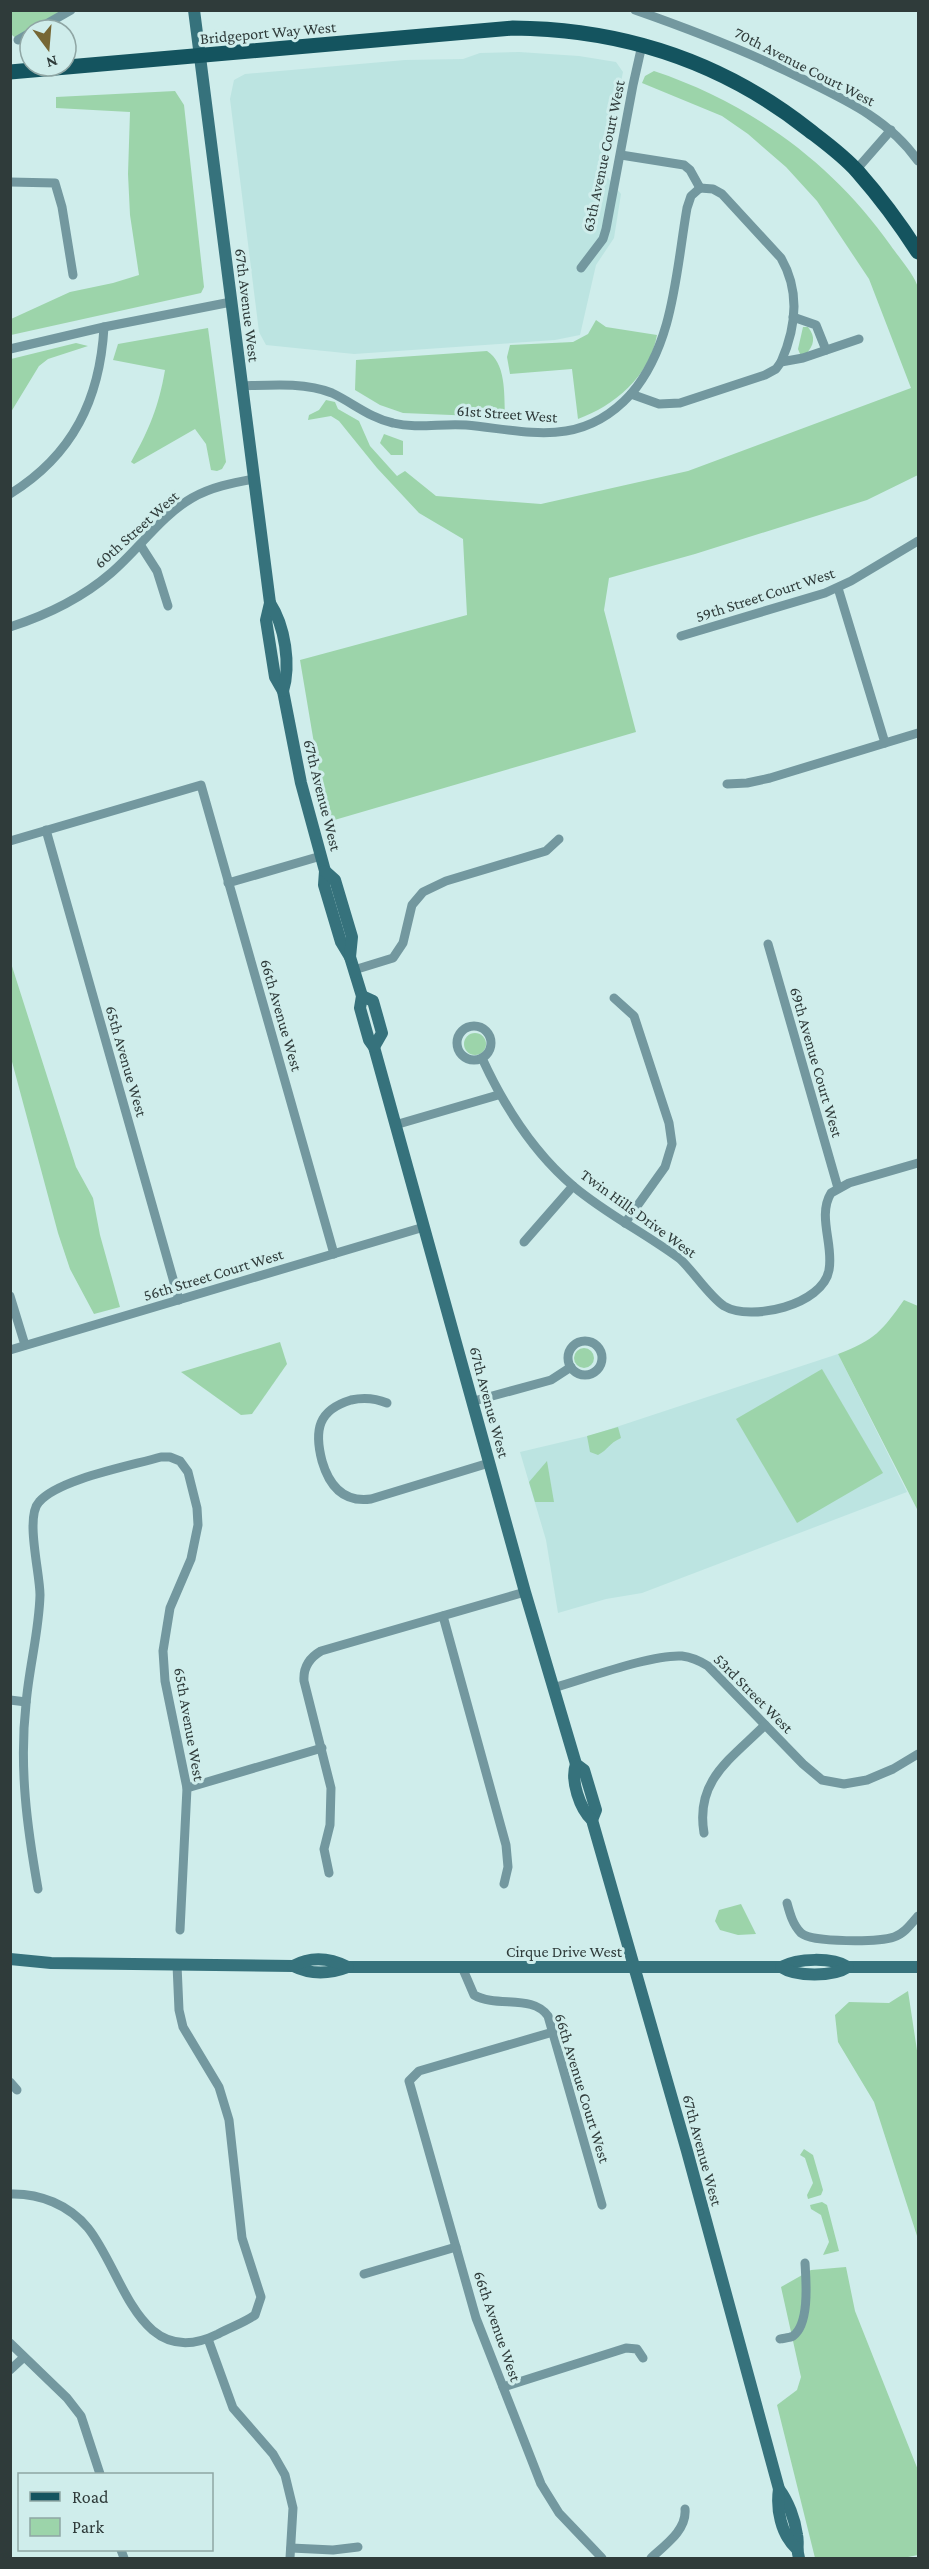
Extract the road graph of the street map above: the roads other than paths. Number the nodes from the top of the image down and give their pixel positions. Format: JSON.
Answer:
{"nodes":[{"id":1,"x":71,"y":10,"type":"edge"},
{"id":2,"x":194,"y":10,"type":"edge"},
{"id":3,"x":635,"y":10,"type":"edge"},
{"id":4,"x":57,"y":18,"type":"edge"},
{"id":5,"x":642,"y":45,"type":"junction"},
{"id":6,"x":199,"y":57,"type":"junction"},
{"id":7,"x":10,"y":72,"type":"edge"},
{"id":8,"x":891,"y":130,"type":"junction"},
{"id":9,"x":621,"y":154,"type":"junction"},
{"id":10,"x":918,"y":161,"type":"edge"},
{"id":11,"x":856,"y":170,"type":"junction"},
{"id":12,"x":10,"y":182,"type":"edge"},
{"id":13,"x":700,"y":188,"type":"junction"},
{"id":14,"x":918,"y":252,"type":"edge"},
{"id":15,"x":581,"y":267,"type":"dead end"},
{"id":16,"x":73,"y":275,"type":"dead end"},
{"id":17,"x":231,"y":302,"type":"junction"},
{"id":18,"x":793,"y":317,"type":"junction"},
{"id":19,"x":104,"y":327,"type":"junction"},
{"id":20,"x":859,"y":339,"type":"dead end"},
{"id":21,"x":10,"y":349,"type":"edge"},
{"id":22,"x":826,"y":350,"type":"junction"},
{"id":23,"x":781,"y":363,"type":"junction"},
{"id":24,"x":242,"y":386,"type":"junction"},
{"id":25,"x":631,"y":394,"type":"junction"},
{"id":26,"x":254,"y":479,"type":"junction"},
{"id":27,"x":10,"y":494,"type":"edge"},
{"id":28,"x":918,"y":541,"type":"edge"},
{"id":29,"x":141,"y":546,"type":"junction"},
{"id":30,"x":838,"y":588,"type":"junction"},
{"id":31,"x":168,"y":606,"type":"dead end"},
{"id":32,"x":10,"y":627,"type":"edge"},
{"id":33,"x":681,"y":636,"type":"dead end"},
{"id":34,"x":918,"y":733,"type":"edge"},
{"id":35,"x":885,"y":743,"type":"junction"},
{"id":36,"x":727,"y":784,"type":"dead end"},
{"id":37,"x":46,"y":830,"type":"junction"},
{"id":38,"x":559,"y":839,"type":"dead end"},
{"id":39,"x":10,"y":841,"type":"edge"},
{"id":40,"x":321,"y":856,"type":"junction"},
{"id":41,"x":228,"y":883,"type":"junction"},
{"id":42,"x":768,"y":944,"type":"dead end"},
{"id":43,"x":354,"y":970,"type":"junction"},
{"id":44,"x":614,"y":998,"type":"dead end"},
{"id":45,"x":482,"y":1058,"type":"dead end"},
{"id":46,"x":498,"y":1095,"type":"junction"},
{"id":47,"x":395,"y":1125,"type":"junction"},
{"id":48,"x":918,"y":1162,"type":"edge"},
{"id":49,"x":573,"y":1186,"type":"junction"},
{"id":50,"x":837,"y":1188,"type":"junction"},
{"id":51,"x":625,"y":1223,"type":"junction"},
{"id":52,"x":424,"y":1227,"type":"junction"},
{"id":53,"x":524,"y":1242,"type":"dead end"},
{"id":54,"x":334,"y":1254,"type":"junction"},
{"id":55,"x":10,"y":1296,"type":"edge"},
{"id":56,"x":179,"y":1300,"type":"junction"},
{"id":57,"x":25,"y":1345,"type":"junction"},
{"id":58,"x":10,"y":1350,"type":"edge"},
{"id":59,"x":571,"y":1367,"type":"dead end"},
{"id":60,"x":474,"y":1401,"type":"junction"},
{"id":61,"x":387,"y":1403,"type":"dead end"},
{"id":62,"x":489,"y":1463,"type":"junction"},
{"id":63,"x":525,"y":1592,"type":"junction"},
{"id":64,"x":443,"y":1616,"type":"junction"},
{"id":65,"x":553,"y":1688,"type":"junction"},
{"id":66,"x":10,"y":1700,"type":"edge"},
{"id":67,"x":26,"y":1702,"type":"junction"},
{"id":68,"x":765,"y":1725,"type":"junction"},
{"id":69,"x":322,"y":1748,"type":"junction"},
{"id":70,"x":918,"y":1754,"type":"edge"},
{"id":71,"x":187,"y":1788,"type":"junction"},
{"id":72,"x":704,"y":1833,"type":"dead end"},
{"id":73,"x":329,"y":1873,"type":"dead end"},
{"id":74,"x":504,"y":1884,"type":"dead end"},
{"id":75,"x":38,"y":1889,"type":"dead end"},
{"id":76,"x":787,"y":1904,"type":"dead end"},
{"id":77,"x":918,"y":1916,"type":"edge"},
{"id":78,"x":180,"y":1930,"type":"dead end"},
{"id":79,"x":10,"y":1959,"type":"edge"},
{"id":80,"x":177,"y":1965,"type":"junction"},
{"id":81,"x":462,"y":1967,"type":"junction"},
{"id":82,"x":635,"y":1967,"type":"junction"},
{"id":83,"x":918,"y":1967,"type":"edge"},
{"id":84,"x":553,"y":2032,"type":"junction"},
{"id":85,"x":10,"y":2194,"type":"edge"},
{"id":86,"x":602,"y":2205,"type":"dead end"},
{"id":87,"x":456,"y":2247,"type":"junction"},
{"id":88,"x":804,"y":2263,"type":"dead end"},
{"id":89,"x":364,"y":2274,"type":"dead end"},
{"id":90,"x":208,"y":2339,"type":"junction"},
{"id":91,"x":780,"y":2340,"type":"dead end"},
{"id":92,"x":10,"y":2343,"type":"edge"},
{"id":93,"x":23,"y":2358,"type":"junction"},
{"id":94,"x":643,"y":2358,"type":"dead end"},
{"id":95,"x":10,"y":2370,"type":"edge"},
{"id":96,"x":503,"y":2387,"type":"junction"},
{"id":97,"x":99,"y":2473,"type":"edge"},
{"id":98,"x":685,"y":2509,"type":"dead end"},
{"id":99,"x":358,"y":2547,"type":"dead end"},
{"id":100,"x":291,"y":2548,"type":"junction"},
{"id":101,"x":797,"y":2553,"type":"edge"},
{"id":102,"x":290,"y":2559,"type":"edge"},
{"id":103,"x":602,"y":2559,"type":"edge"},
{"id":104,"x":651,"y":2559,"type":"edge"}],
"edges":[{"from":1,"to":4,"type":"street"},
{"from":2,"to":6,"type":"street","name":"67th Avenue West"},
{"from":3,"to":8,"type":"street","name":"70th Avenue Court West"},
{"from":5,"to":6,"type":"main road","name":"Bridgeport Way West"},
{"from":5,"to":9,"type":"street","name":"63th Avenue Court West"},
{"from":5,"to":11,"type":"main road","name":"Bridgeport Way West"},
{"from":6,"to":7,"type":"main road","name":"Bridgeport Way West"},
{"from":6,"to":17,"type":"street","name":"67th Avenue West"},
{"from":8,"to":10,"type":"street","name":"70th Avenue Court West"},
{"from":8,"to":11,"type":"street"},
{"from":9,"to":13,"type":"street"},
{"from":9,"to":15,"type":"street","name":"63th Avenue Court West"},
{"from":11,"to":14,"type":"main road","name":"Bridgeport Way West"},
{"from":12,"to":16,"type":"street"},
{"from":13,"to":18,"type":"street"},
{"from":13,"to":25,"type":"street"},
{"from":17,"to":19,"type":"street"},
{"from":17,"to":24,"type":"street","name":"67th Avenue West"},
{"from":18,"to":22,"type":"street"},
{"from":18,"to":23,"type":"street"},
{"from":19,"to":21,"type":"street"},
{"from":19,"to":27,"type":"street"},
{"from":20,"to":22,"type":"street"},
{"from":22,"to":23,"type":"street"},
{"from":23,"to":25,"type":"street"},
{"from":24,"to":25,"type":"street","name":"61st Street West"},
{"from":24,"to":26,"type":"street","name":"67th Avenue West"},
{"from":26,"to":29,"type":"street","name":"60th Street West"},
{"from":26,"to":40,"type":"street","name":"67th Avenue West"},
{"from":28,"to":30,"type":"street","name":"59th Street Court West"},
{"from":29,"to":31,"type":"street"},
{"from":29,"to":32,"type":"street","name":"60th Street West"},
{"from":30,"to":33,"type":"street","name":"59th Street Court West"},
{"from":30,"to":35,"type":"street"},
{"from":34,"to":35,"type":"street"},
{"from":35,"to":36,"type":"street"},
{"from":37,"to":39,"type":"street"},
{"from":37,"to":41,"type":"street","name":"66th Avenue West"},
{"from":37,"to":56,"type":"street","name":"65th Avenue West"},
{"from":38,"to":43,"type":"street"},
{"from":40,"to":41,"type":"street"},
{"from":40,"to":43,"type":"street","name":"67th Avenue West"},
{"from":41,"to":54,"type":"street","name":"66th Avenue West"},
{"from":42,"to":50,"type":"street","name":"69th Avenue Court West"},
{"from":43,"to":47,"type":"street","name":"67th Avenue West"},
{"from":44,"to":51,"type":"street"},
{"from":45,"to":46,"type":"street","name":"Twin Hills Drive West"},
{"from":46,"to":47,"type":"street"},
{"from":46,"to":49,"type":"street","name":"Twin Hills Drive West"},
{"from":47,"to":52,"type":"street","name":"67th Avenue West"},
{"from":48,"to":50,"type":"street"},
{"from":49,"to":51,"type":"street","name":"Twin Hills Drive West"},
{"from":49,"to":53,"type":"street"},
{"from":50,"to":51,"type":"street","name":"Twin Hills Drive West"},
{"from":52,"to":54,"type":"street","name":"56th Street Court West"},
{"from":52,"to":60,"type":"street","name":"67th Avenue West"},
{"from":54,"to":56,"type":"street","name":"56th Street Court West"},
{"from":55,"to":57,"type":"street"},
{"from":56,"to":57,"type":"street","name":"56th Street Court West"},
{"from":57,"to":58,"type":"street","name":"56th Street Court West"},
{"from":59,"to":60,"type":"street"},
{"from":60,"to":62,"type":"street","name":"67th Avenue West"},
{"from":61,"to":62,"type":"street"},
{"from":62,"to":63,"type":"street","name":"67th Avenue West"},
{"from":63,"to":64,"type":"street"},
{"from":63,"to":65,"type":"street","name":"67th Avenue West"},
{"from":64,"to":69,"type":"street"},
{"from":64,"to":74,"type":"street"},
{"from":65,"to":68,"type":"street","name":"53rd Street West"},
{"from":65,"to":82,"type":"street","name":"67th Avenue West"},
{"from":66,"to":67,"type":"street"},
{"from":67,"to":71,"type":"street","name":"65th Avenue West"},
{"from":67,"to":75,"type":"street"},
{"from":68,"to":70,"type":"street","name":"53rd Street West"},
{"from":68,"to":72,"type":"street"},
{"from":69,"to":71,"type":"street"},
{"from":69,"to":73,"type":"street"},
{"from":71,"to":78,"type":"street","name":"65th Avenue West"},
{"from":76,"to":77,"type":"street"},
{"from":79,"to":80,"type":"street","name":"Cirque Drive West"},
{"from":80,"to":81,"type":"street","name":"Cirque Drive West"},
{"from":80,"to":90,"type":"street"},
{"from":81,"to":82,"type":"street","name":"Cirque Drive West"},
{"from":81,"to":84,"type":"street","name":"66th Avenue Court West"},
{"from":82,"to":83,"type":"street","name":"Cirque Drive West"},
{"from":82,"to":101,"type":"street","name":"67th Avenue West"},
{"from":84,"to":86,"type":"street","name":"66th Avenue Court West"},
{"from":84,"to":87,"type":"street","name":"66th Avenue West"},
{"from":85,"to":90,"type":"street"},
{"from":87,"to":89,"type":"street"},
{"from":87,"to":96,"type":"street","name":"66th Avenue West"},
{"from":88,"to":91,"type":"street"},
{"from":90,"to":100,"type":"street"},
{"from":92,"to":93,"type":"street"},
{"from":93,"to":95,"type":"street"},
{"from":93,"to":97,"type":"street"},
{"from":94,"to":96,"type":"street"},
{"from":96,"to":103,"type":"street","name":"66th Avenue West"},
{"from":98,"to":104,"type":"street"},
{"from":99,"to":100,"type":"street"},
{"from":100,"to":102,"type":"street"}]}
